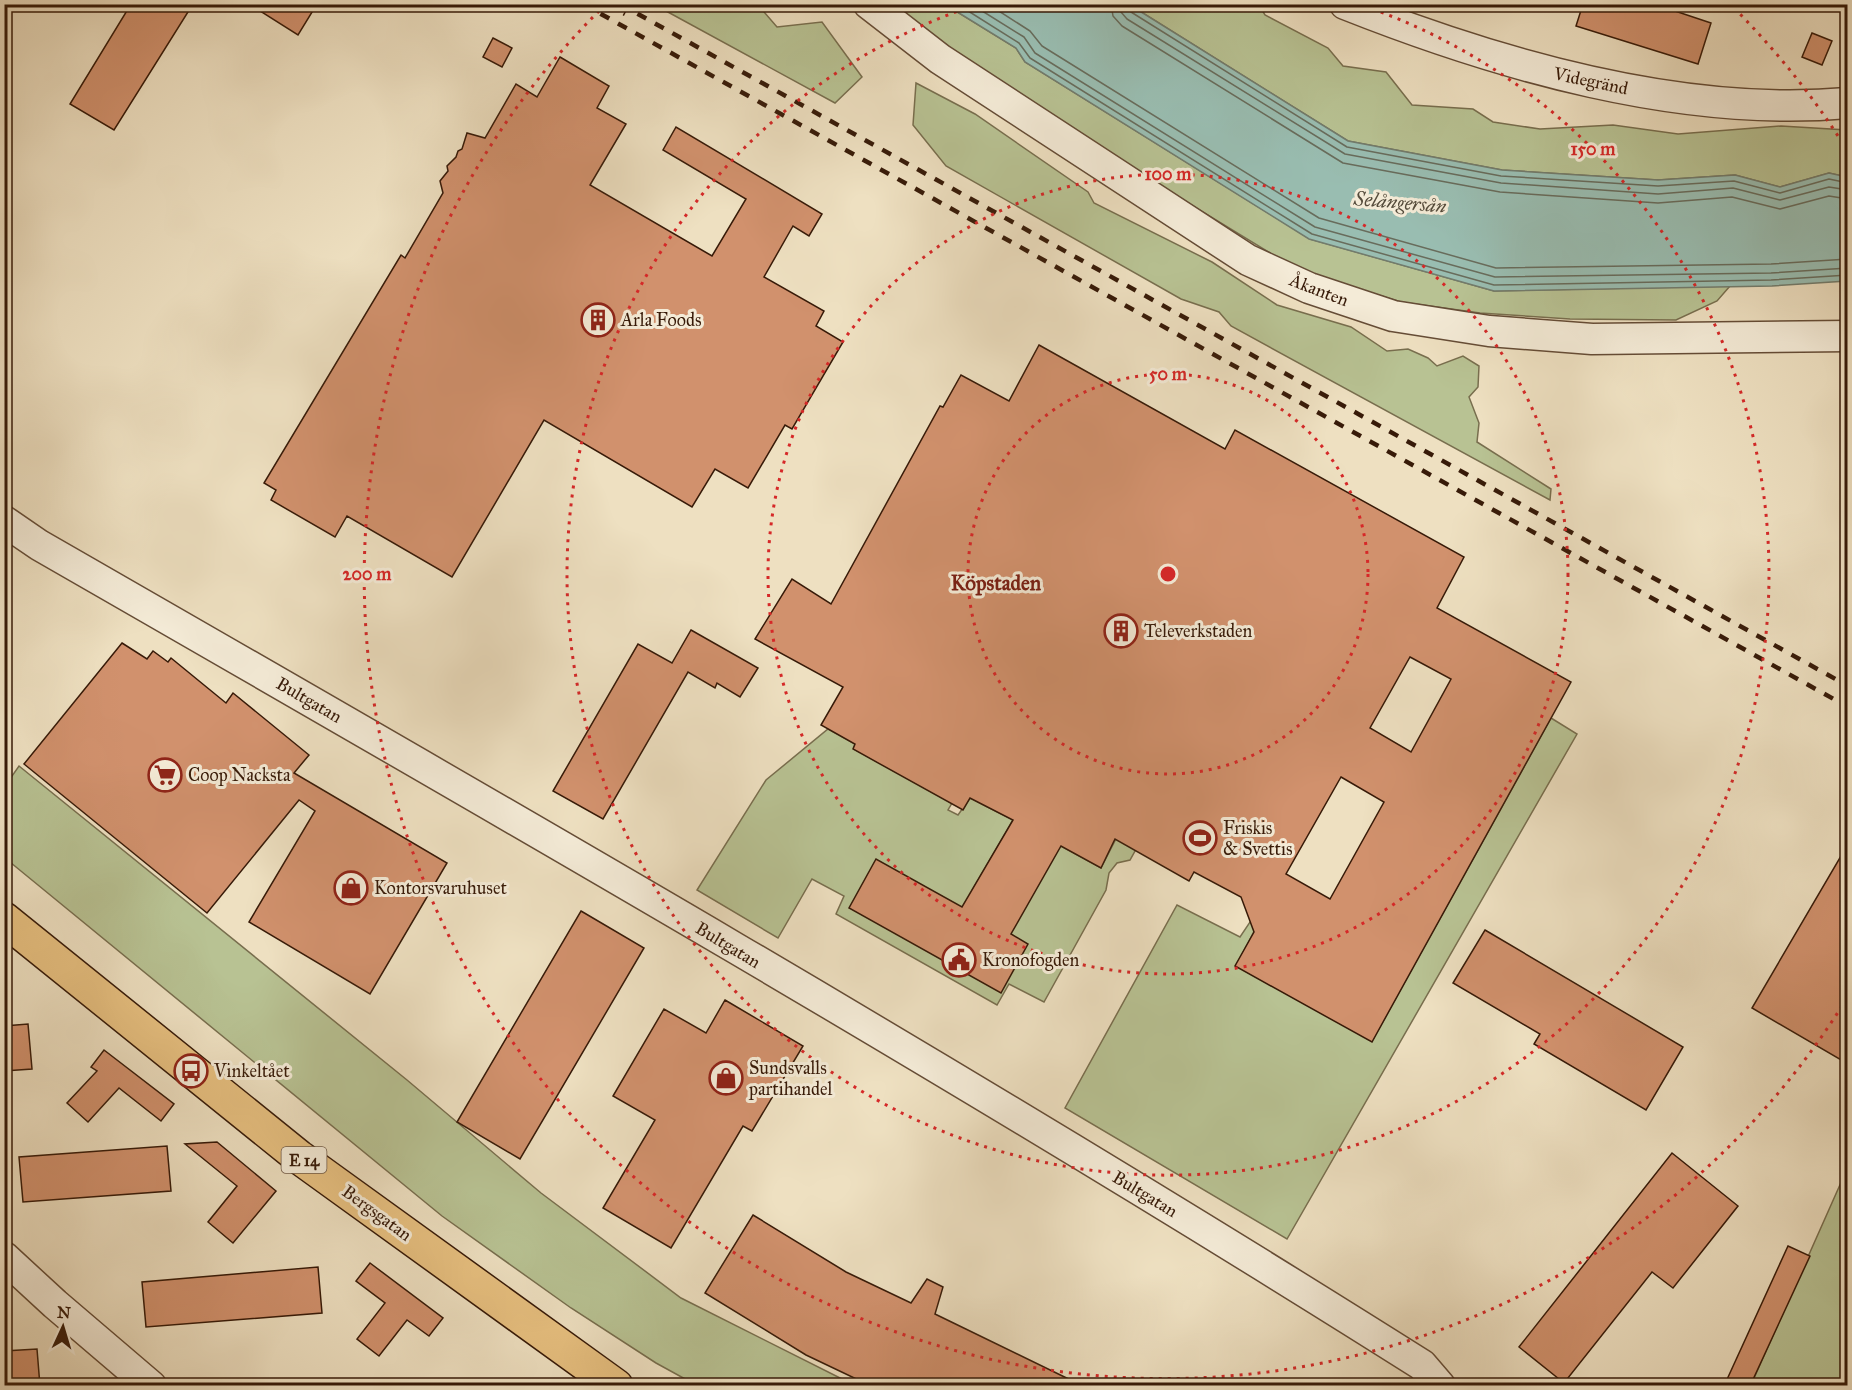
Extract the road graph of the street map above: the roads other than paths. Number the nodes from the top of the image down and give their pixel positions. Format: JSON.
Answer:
{"nodes":[{"id":1,"x":869,"y":4,"type":"edge"},
{"id":2,"x":1345,"y":4,"type":"edge"},
{"id":3,"x":1848,"y":103,"type":"edge"},
{"id":4,"x":1848,"y":336,"type":"edge"},
{"id":5,"x":4,"y":521,"type":"edge"},
{"id":6,"x":4,"y":919,"type":"edge"},
{"id":7,"x":4,"y":1257,"type":"edge"},
{"id":8,"x":151,"y":1386,"type":"edge"},
{"id":9,"x":616,"y":1386,"type":"edge"},
{"id":10,"x":1440,"y":1386,"type":"edge"}],
"edges":[{"from":1,"to":4,"type":"street","name":"Åkanten"},
{"from":2,"to":3,"type":"street","name":"Videgränd"},
{"from":5,"to":10,"type":"street","name":"Bultgatan"},
{"from":6,"to":9,"type":"highway","name":"Bergsgatan","number":"E 14"},
{"from":7,"to":8,"type":"street"}]}
